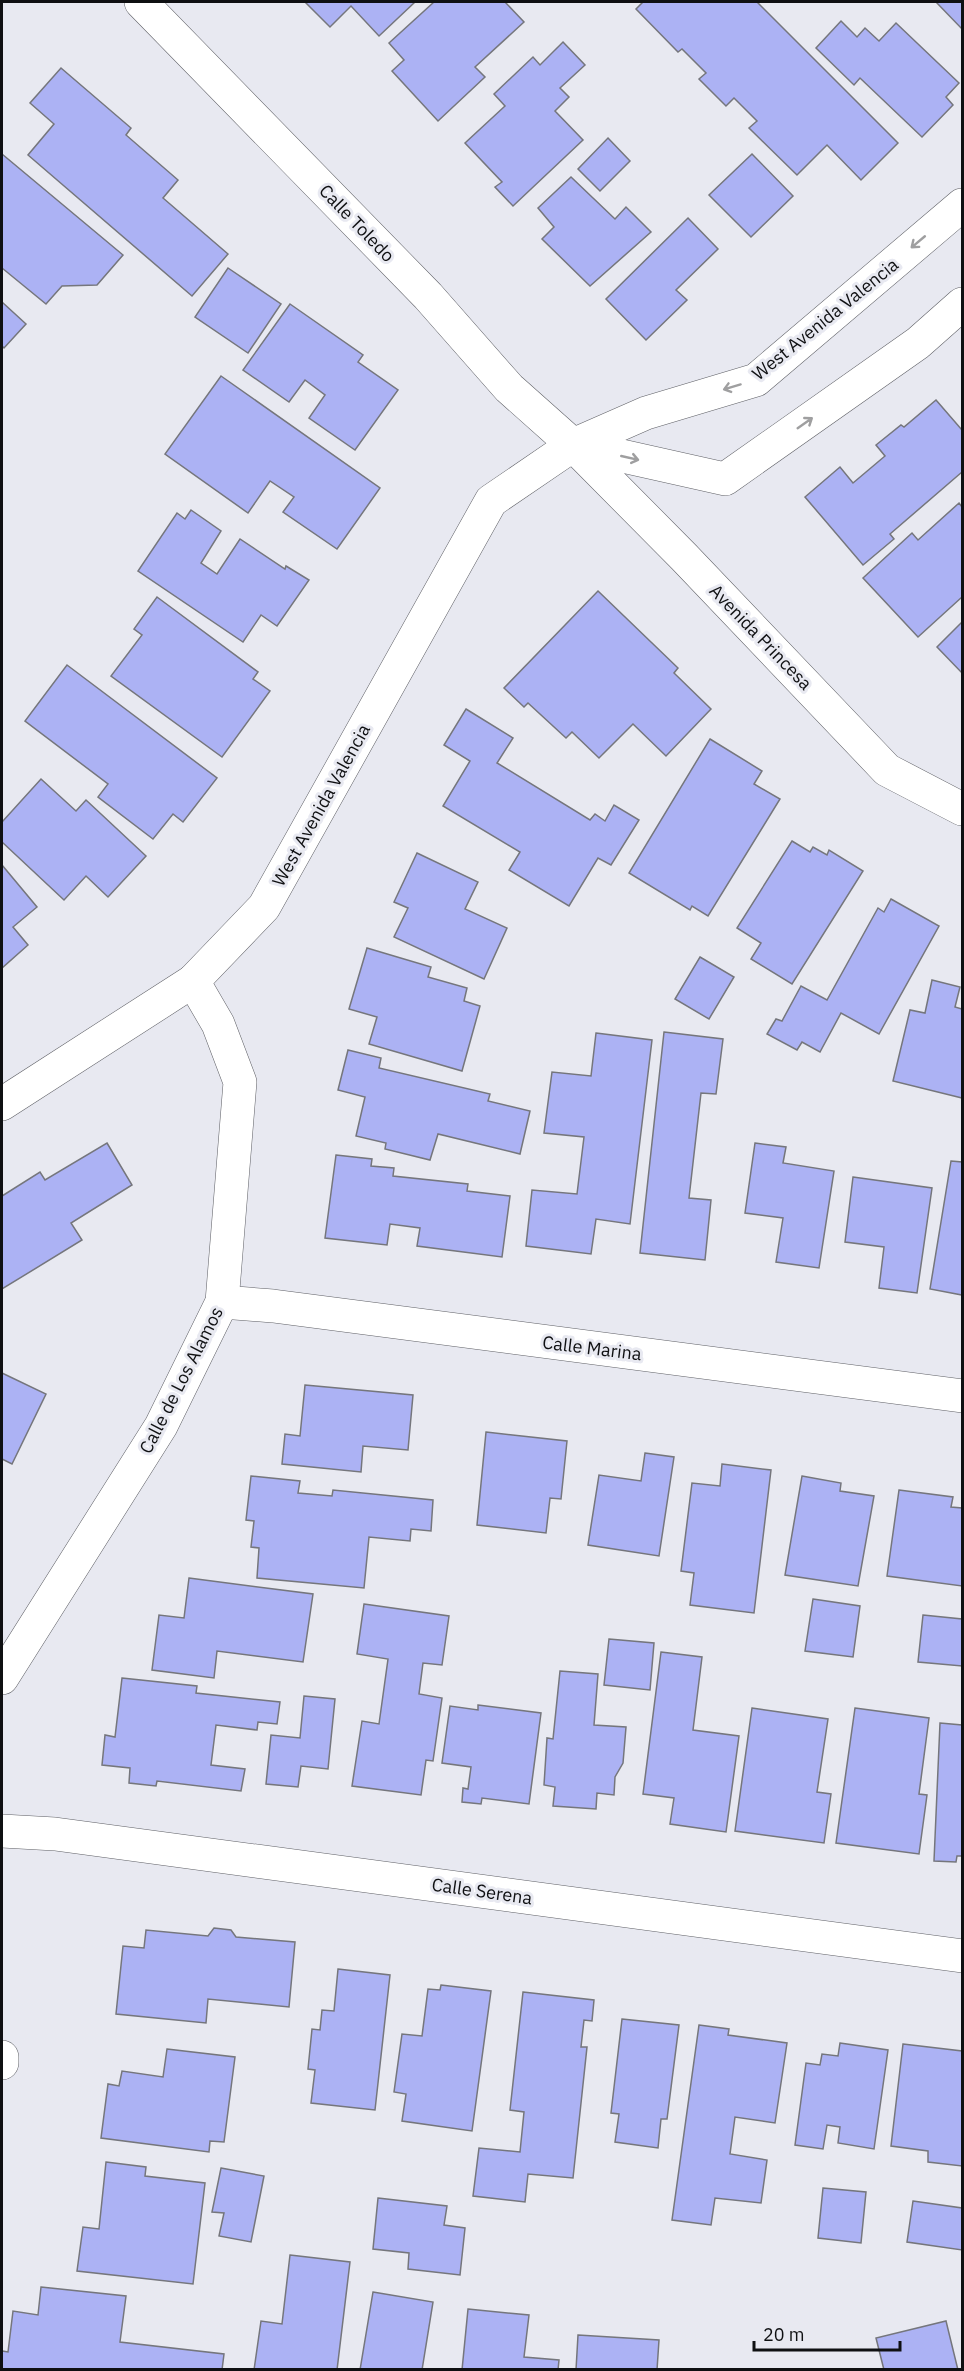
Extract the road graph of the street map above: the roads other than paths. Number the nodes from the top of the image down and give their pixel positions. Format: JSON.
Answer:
{"nodes":[{"id":1,"x":141,"y":2,"type":"edge"},
{"id":2,"x":963,"y":205,"type":"edge"},
{"id":3,"x":963,"y":304,"type":"edge"},
{"id":4,"x":573,"y":445,"type":"junction"},
{"id":5,"x":963,"y":809,"type":"edge"},
{"id":6,"x":193,"y":981,"type":"junction"},
{"id":7,"x":2,"y":1104,"type":"edge"},
{"id":8,"x":222,"y":1302,"type":"junction"},
{"id":9,"x":963,"y":1396,"type":"edge"},
{"id":10,"x":2,"y":1678,"type":"edge"},
{"id":11,"x":2,"y":1831,"type":"edge"},
{"id":12,"x":963,"y":1956,"type":"edge"},
{"id":13,"x":2,"y":2056,"type":"edge"},
{"id":14,"x":2,"y":2063,"type":"edge"}],
"edges":[{"from":1,"to":4,"type":"street","name":"Calle Toledo"},
{"from":2,"to":4,"type":"street","name":"West Avenida Valencia","one_way":true},
{"from":4,"to":3,"type":"street","one_way":true},
{"from":4,"to":5,"type":"street","name":"Avenida Princesa"},
{"from":4,"to":6,"type":"street","name":"West Avenida Valencia"},
{"from":6,"to":7,"type":"street","name":"West Avenida Valencia"},
{"from":6,"to":8,"type":"street","name":"Calle de Los Alamos"},
{"from":8,"to":9,"type":"street","name":"Calle Marina"},
{"from":8,"to":10,"type":"street","name":"Calle de Los Alamos"},
{"from":11,"to":12,"type":"street","name":"Calle Serena"},
{"from":13,"to":14,"type":"street"}]}
